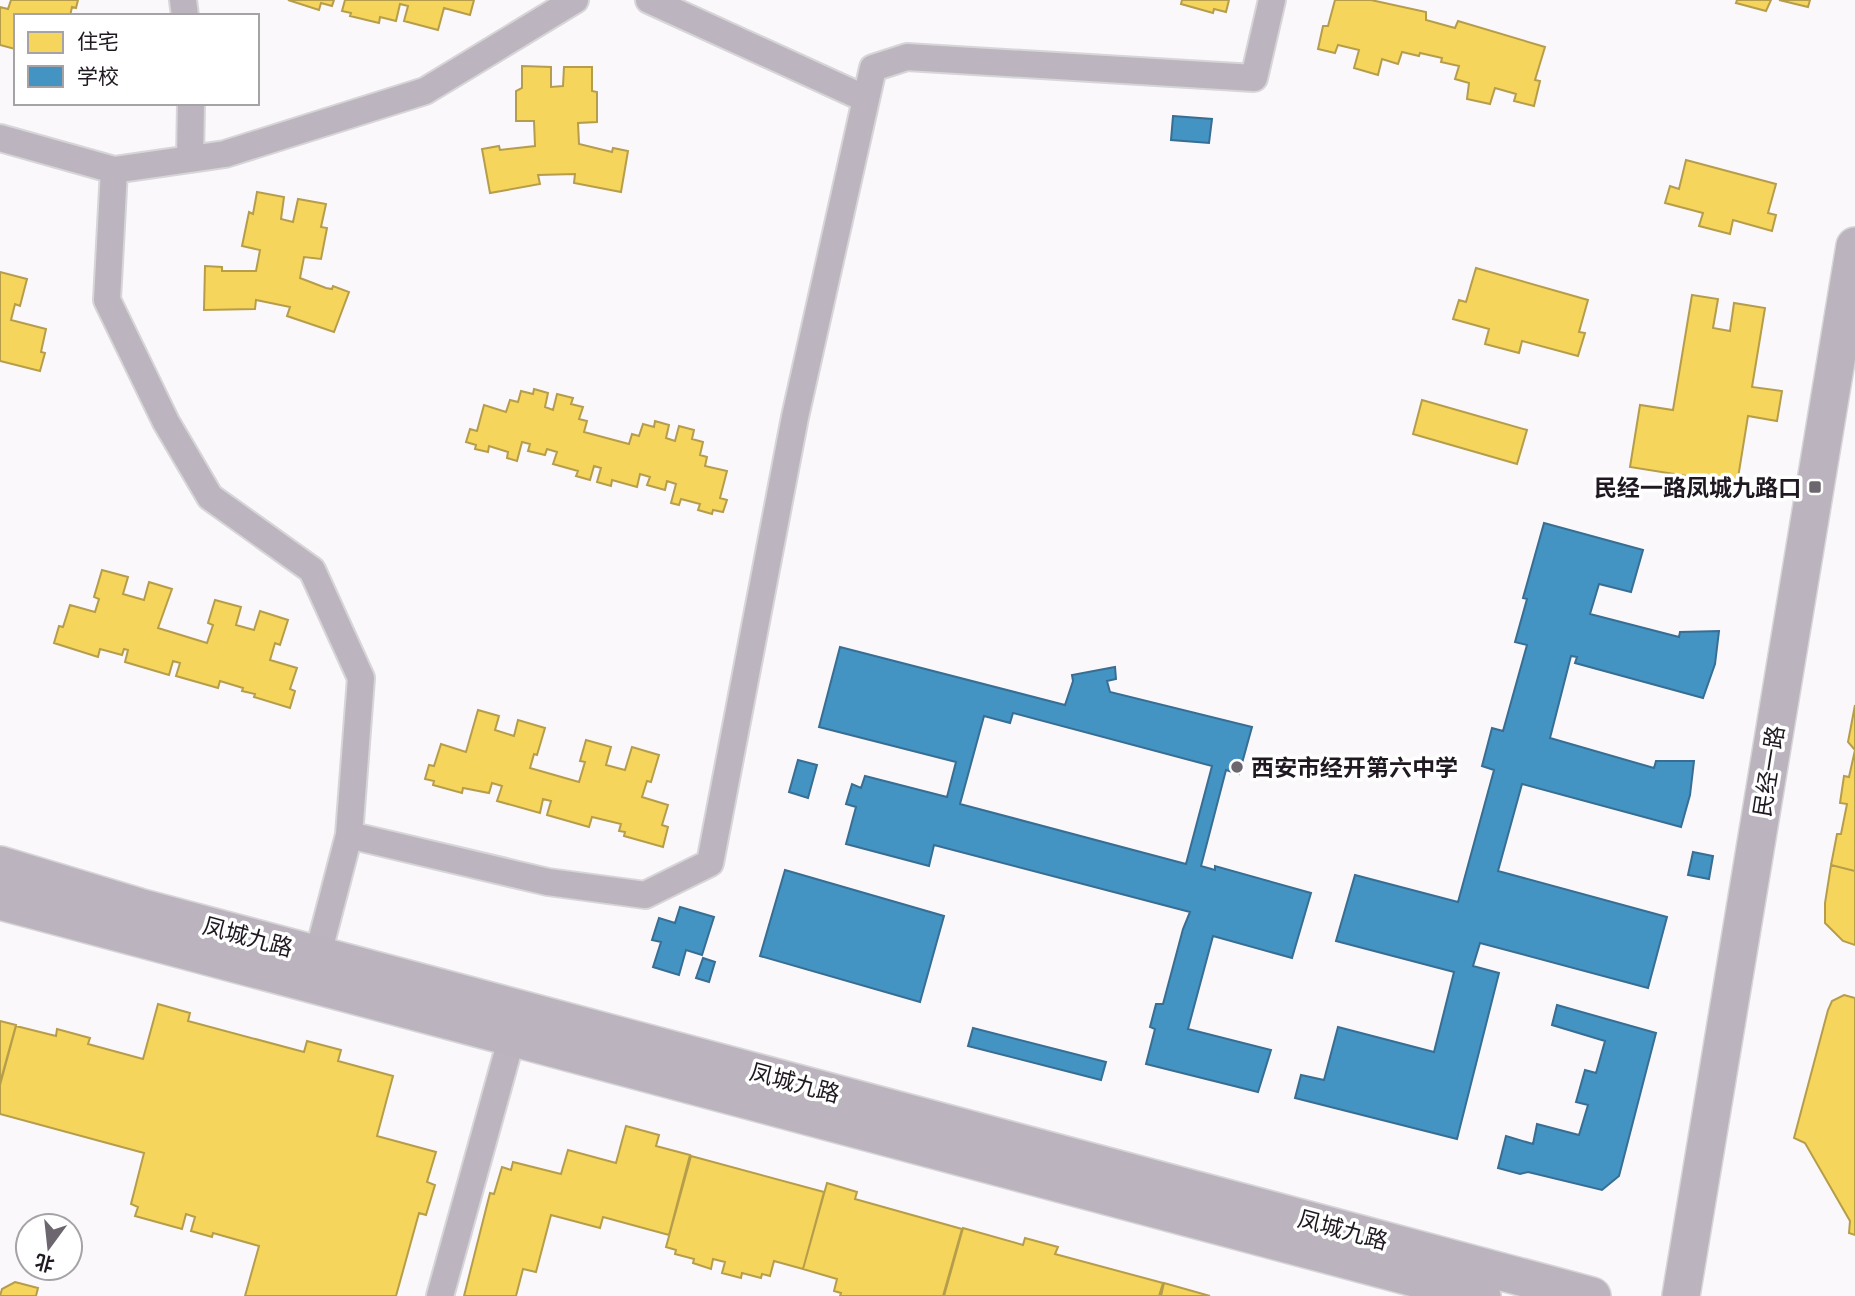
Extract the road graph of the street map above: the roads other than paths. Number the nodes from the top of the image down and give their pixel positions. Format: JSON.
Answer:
{"nodes":[{"id":1,"x":575,"y":0,"type":"edge"},
{"id":2,"x":649,"y":0,"type":"edge"},
{"id":3,"x":1272,"y":0,"type":"edge"},
{"id":4,"x":866,"y":99,"type":"junction"},
{"id":5,"x":191,"y":105,"type":"edge"},
{"id":6,"x":0,"y":138,"type":"edge"},
{"id":7,"x":190,"y":159,"type":"junction"},
{"id":8,"x":114,"y":170,"type":"junction"},
{"id":9,"x":1855,"y":246,"type":"edge"},
{"id":10,"x":349,"y":835,"type":"junction"},
{"id":11,"x":0,"y":865,"type":"edge"},
{"id":12,"x":0,"y":901,"type":"edge"},
{"id":13,"x":318,"y":954,"type":"junction"},
{"id":14,"x":516,"y":1023,"type":"junction"},
{"id":15,"x":440,"y":1296,"type":"edge"},
{"id":16,"x":1482,"y":1296,"type":"edge"},
{"id":17,"x":1592,"y":1296,"type":"edge"},
{"id":18,"x":1681,"y":1296,"type":"edge"}],
"edges":[{"from":1,"to":7,"type":"street"},
{"from":2,"to":4,"type":"street"},
{"from":3,"to":4,"type":"street"},
{"from":4,"to":10,"type":"street"},
{"from":5,"to":7,"type":"street"},
{"from":6,"to":8,"type":"street"},
{"from":7,"to":8,"type":"street"},
{"from":8,"to":10,"type":"street"},
{"from":9,"to":18,"type":"street","name":"民经一路"},
{"from":10,"to":13,"type":"street"},
{"from":11,"to":13,"type":"street","name":"凤城九路"},
{"from":12,"to":14,"type":"street","name":"凤城九路"},
{"from":13,"to":14,"type":"street","name":"凤城九路"},
{"from":14,"to":15,"type":"street"},
{"from":14,"to":16,"type":"street","name":"凤城九路"},
{"from":14,"to":17,"type":"street","name":"凤城九路"}]}
